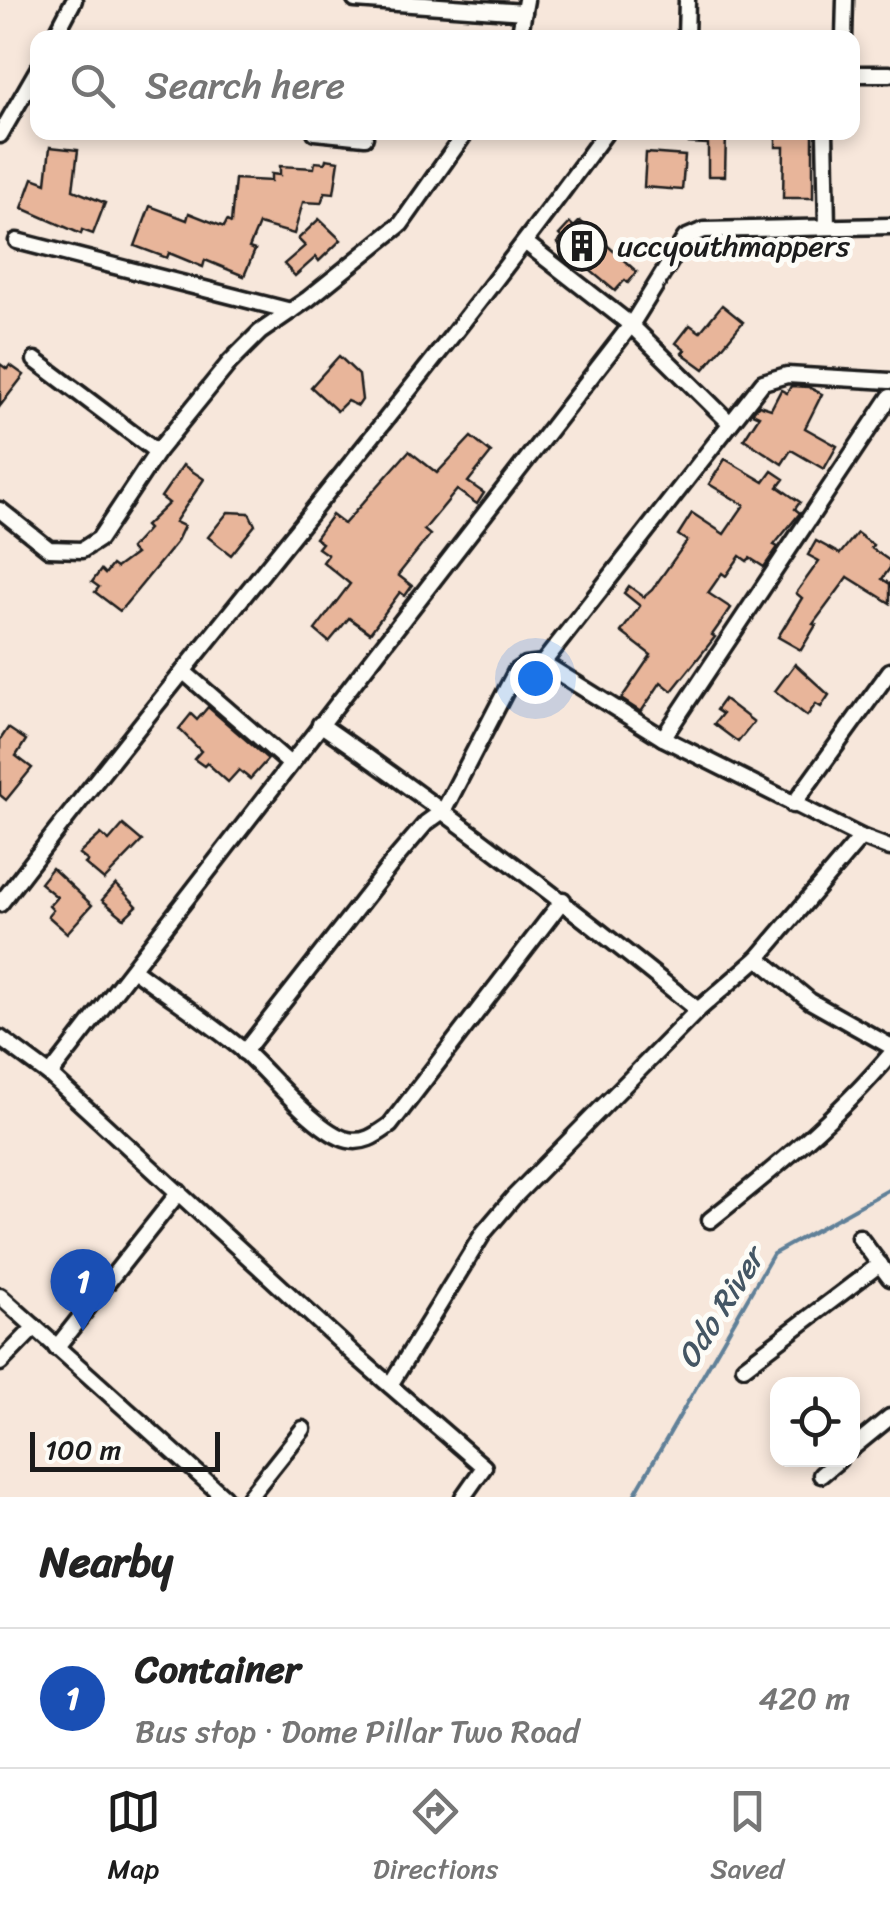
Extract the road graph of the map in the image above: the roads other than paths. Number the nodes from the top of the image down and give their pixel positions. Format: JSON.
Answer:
{"nodes":[{"id":1,"x":74,"y":0,"type":"edge"},
{"id":2,"x":356,"y":0,"type":"edge"},
{"id":3,"x":687,"y":0,"type":"edge"},
{"id":4,"x":845,"y":0,"type":"edge"},
{"id":5,"x":525,"y":6,"type":"edge"},
{"id":6,"x":58,"y":30,"type":"edge"},
{"id":7,"x":686,"y":30,"type":"edge"},
{"id":8,"x":844,"y":30,"type":"edge"},
{"id":9,"x":860,"y":74,"type":"edge"},
{"id":10,"x":890,"y":74,"type":"edge"},
{"id":11,"x":30,"y":84,"type":"edge"},
{"id":12,"x":21,"y":101,"type":"junction"},
{"id":13,"x":30,"y":103,"type":"edge"},
{"id":14,"x":0,"y":135,"type":"edge"},
{"id":15,"x":460,"y":140,"type":"edge"},
{"id":16,"x":600,"y":140,"type":"edge"},
{"id":17,"x":825,"y":140,"type":"edge"},
{"id":18,"x":890,"y":226,"type":"edge"},
{"id":19,"x":827,"y":227,"type":"junction"},
{"id":20,"x":18,"y":241,"type":"dead end"},
{"id":21,"x":526,"y":243,"type":"junction"},
{"id":22,"x":291,"y":310,"type":"junction"},
{"id":23,"x":631,"y":325,"type":"junction"},
{"id":24,"x":35,"y":360,"type":"dead end"},
{"id":25,"x":890,"y":381,"type":"edge"},
{"id":26,"x":890,"y":397,"type":"edge"},
{"id":27,"x":730,"y":423,"type":"junction"},
{"id":28,"x":158,"y":452,"type":"junction"},
{"id":29,"x":0,"y":510,"type":"edge"},
{"id":30,"x":543,"y":663,"type":"junction"},
{"id":31,"x":184,"y":672,"type":"junction"},
{"id":32,"x":890,"y":672,"type":"edge"},
{"id":33,"x":320,"y":724,"type":"junction"},
{"id":34,"x":662,"y":738,"type":"junction"},
{"id":35,"x":290,"y":764,"type":"junction"},
{"id":36,"x":793,"y":804,"type":"junction"},
{"id":37,"x":444,"y":810,"type":"junction"},
{"id":38,"x":861,"y":838,"type":"junction"},
{"id":39,"x":890,"y":848,"type":"edge"},
{"id":40,"x":563,"y":900,"type":"junction"},
{"id":41,"x":0,"y":904,"type":"edge"},
{"id":42,"x":758,"y":958,"type":"junction"},
{"id":43,"x":132,"y":969,"type":"junction"},
{"id":44,"x":698,"y":1010,"type":"junction"},
{"id":45,"x":0,"y":1038,"type":"edge"},
{"id":46,"x":890,"y":1046,"type":"edge"},
{"id":47,"x":244,"y":1052,"type":"junction"},
{"id":48,"x":890,"y":1055,"type":"edge"},
{"id":49,"x":50,"y":1075,"type":"junction"},
{"id":50,"x":179,"y":1192,"type":"junction"},
{"id":51,"x":710,"y":1220,"type":"dead end"},
{"id":52,"x":860,"y":1238,"type":"dead end"},
{"id":53,"x":880,"y":1264,"type":"junction"},
{"id":54,"x":890,"y":1278,"type":"edge"},
{"id":55,"x":0,"y":1296,"type":"edge"},
{"id":56,"x":35,"y":1326,"type":"junction"},
{"id":57,"x":56,"y":1348,"type":"junction"},
{"id":58,"x":0,"y":1363,"type":"edge"},
{"id":59,"x":744,"y":1367,"type":"dead end"},
{"id":60,"x":390,"y":1385,"type":"junction"},
{"id":61,"x":890,"y":1417,"type":"edge"},
{"id":62,"x":303,"y":1430,"type":"dead end"},
{"id":63,"x":860,"y":1441,"type":"edge"},
{"id":64,"x":830,"y":1467,"type":"edge"},
{"id":65,"x":820,"y":1475,"type":"dead end"},
{"id":66,"x":216,"y":1495,"type":"edge"},
{"id":67,"x":249,"y":1497,"type":"edge"},
{"id":68,"x":464,"y":1497,"type":"edge"}],
"edges":[{"from":1,"to":6,"type":"street"},
{"from":2,"to":5,"type":"street"},
{"from":3,"to":7,"type":"street"},
{"from":4,"to":8,"type":"street"},
{"from":9,"to":10,"type":"street"},
{"from":11,"to":12,"type":"street"},
{"from":12,"to":13,"type":"street"},
{"from":12,"to":14,"type":"street"},
{"from":15,"to":22,"type":"street"},
{"from":16,"to":21,"type":"street"},
{"from":17,"to":19,"type":"street"},
{"from":18,"to":19,"type":"street"},
{"from":19,"to":23,"type":"street"},
{"from":20,"to":22,"type":"street"},
{"from":21,"to":23,"type":"street"},
{"from":21,"to":31,"type":"street"},
{"from":22,"to":28,"type":"street"},
{"from":23,"to":27,"type":"street"},
{"from":23,"to":33,"type":"street"},
{"from":24,"to":28,"type":"street"},
{"from":25,"to":27,"type":"street"},
{"from":26,"to":34,"type":"street"},
{"from":27,"to":30,"type":"street"},
{"from":28,"to":29,"type":"street"},
{"from":30,"to":34,"type":"street"},
{"from":30,"to":37,"type":"street"},
{"from":31,"to":35,"type":"street"},
{"from":31,"to":41,"type":"street"},
{"from":32,"to":36,"type":"street"},
{"from":33,"to":35,"type":"street"},
{"from":33,"to":37,"type":"street"},
{"from":34,"to":36,"type":"street"},
{"from":35,"to":43,"type":"street"},
{"from":36,"to":38,"type":"street"},
{"from":37,"to":40,"type":"street"},
{"from":37,"to":47,"type":"street"},
{"from":38,"to":39,"type":"street"},
{"from":38,"to":42,"type":"street"},
{"from":40,"to":44,"type":"street"},
{"from":40,"to":47,"type":"street"},
{"from":42,"to":44,"type":"street"},
{"from":42,"to":46,"type":"street"},
{"from":43,"to":47,"type":"street"},
{"from":43,"to":49,"type":"street"},
{"from":44,"to":60,"type":"street"},
{"from":45,"to":49,"type":"street"},
{"from":48,"to":51,"type":"street"},
{"from":49,"to":50,"type":"street"},
{"from":50,"to":57,"type":"street"},
{"from":50,"to":60,"type":"street"},
{"from":52,"to":53,"type":"street"},
{"from":53,"to":54,"type":"street"},
{"from":53,"to":59,"type":"street"},
{"from":55,"to":56,"type":"street"},
{"from":56,"to":57,"type":"street"},
{"from":56,"to":58,"type":"street"},
{"from":57,"to":66,"type":"street"},
{"from":60,"to":68,"type":"street"},
{"from":61,"to":63,"type":"street"},
{"from":62,"to":67,"type":"street"},
{"from":64,"to":65,"type":"street"}]}
